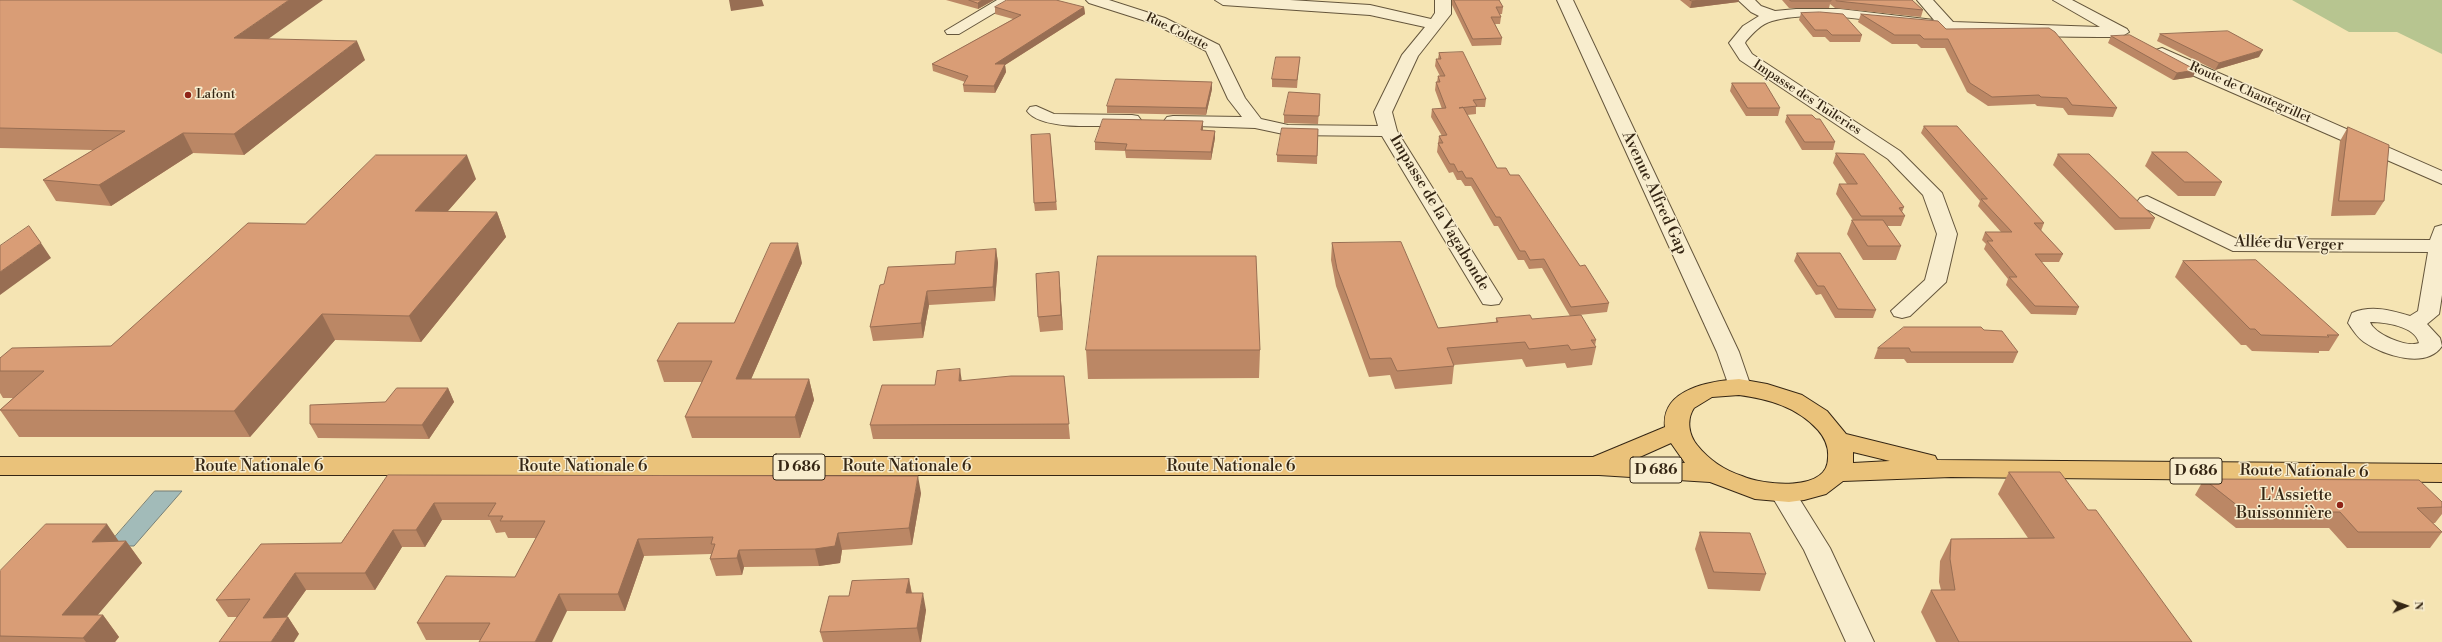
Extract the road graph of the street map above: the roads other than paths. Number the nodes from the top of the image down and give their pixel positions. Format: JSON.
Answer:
{"nodes":[{"id":1,"x":1008,"y":0,"type":"edge"},
{"id":2,"x":1094,"y":0,"type":"edge"},
{"id":3,"x":1223,"y":0,"type":"edge"},
{"id":4,"x":1443,"y":0,"type":"edge"},
{"id":5,"x":1565,"y":0,"type":"edge"},
{"id":6,"x":1746,"y":0,"type":"edge"},
{"id":7,"x":1925,"y":0,"type":"edge"},
{"id":8,"x":2061,"y":0,"type":"edge"},
{"id":9,"x":1773,"y":16,"type":"junction"},
{"id":10,"x":1434,"y":24,"type":"junction"},
{"id":11,"x":1948,"y":26,"type":"junction"},
{"id":12,"x":953,"y":31,"type":"dead end"},
{"id":13,"x":2135,"y":39,"type":"junction"},
{"id":14,"x":1036,"y":111,"type":"dead end"},
{"id":15,"x":1255,"y":122,"type":"junction"},
{"id":16,"x":1388,"y":131,"type":"junction"},
{"id":17,"x":2442,"y":178,"type":"edge"},
{"id":18,"x":2147,"y":202,"type":"dead end"},
{"id":19,"x":2441,"y":239,"type":"edge"},
{"id":20,"x":1491,"y":299,"type":"dead end"},
{"id":21,"x":1902,"y":311,"type":"dead end"},
{"id":22,"x":2412,"y":324,"type":"dead end"},
{"id":23,"x":1739,"y":387,"type":"junction"},
{"id":24,"x":1677,"y":431,"type":"junction"},
{"id":25,"x":1838,"y":440,"type":"junction"},
{"id":26,"x":0,"y":466,"type":"edge"},
{"id":27,"x":1599,"y":466,"type":"junction"},
{"id":28,"x":1950,"y":468,"type":"junction"},
{"id":29,"x":1838,"y":472,"type":"junction"},
{"id":30,"x":1714,"y":474,"type":"junction"},
{"id":31,"x":2442,"y":474,"type":"edge"},
{"id":32,"x":1783,"y":493,"type":"junction"},
{"id":33,"x":1860,"y":642,"type":"edge"}],
"edges":[{"from":1,"to":12,"type":"street"},
{"from":2,"to":15,"type":"street","name":"Rue Colette"},
{"from":3,"to":10,"type":"street"},
{"from":4,"to":10,"type":"street","name":"Impasse de la Vagabonde"},
{"from":5,"to":23,"type":"street","name":"Avenue Alfred Gap"},
{"from":6,"to":9,"type":"street"},
{"from":7,"to":11,"type":"street"},
{"from":8,"to":13,"type":"street","name":"Route de Chantegrillet"},
{"from":9,"to":11,"type":"street","name":"Impasse des Tuileries"},
{"from":9,"to":21,"type":"street","name":"Impasse des Tuileries"},
{"from":10,"to":16,"type":"street","name":"Impasse de la Vagabonde"},
{"from":11,"to":13,"type":"street","name":"Impasse des Tuileries"},
{"from":13,"to":17,"type":"street","name":"Route de Chantegrillet"},
{"from":14,"to":15,"type":"street"},
{"from":15,"to":16,"type":"street"},
{"from":16,"to":20,"type":"street","name":"Impasse de la Vagabonde"},
{"from":18,"to":19,"type":"street","name":"Allée du Verger"},
{"from":19,"to":22,"type":"street","name":"Allée du Verger"},
{"from":23,"to":24,"type":"main road"},
{"from":23,"to":25,"type":"main road"},
{"from":24,"to":27,"type":"main road","name":"Route Nationale 6"},
{"from":24,"to":30,"type":"main road"},
{"from":25,"to":28,"type":"main road","name":"Route Nationale 6","number":"D 686"},
{"from":25,"to":29,"type":"main road"},
{"from":26,"to":27,"type":"main road","name":"Route Nationale 6","number":"D 686"},
{"from":27,"to":30,"type":"main road","name":"Route Nationale 6","number":"D 686"},
{"from":28,"to":29,"type":"main road","name":"Route Nationale 6","number":"D 686"},
{"from":28,"to":31,"type":"main road","name":"Route Nationale 6","number":"D 686"},
{"from":29,"to":32,"type":"main road"},
{"from":30,"to":32,"type":"main road"},
{"from":32,"to":33,"type":"street"}]}
